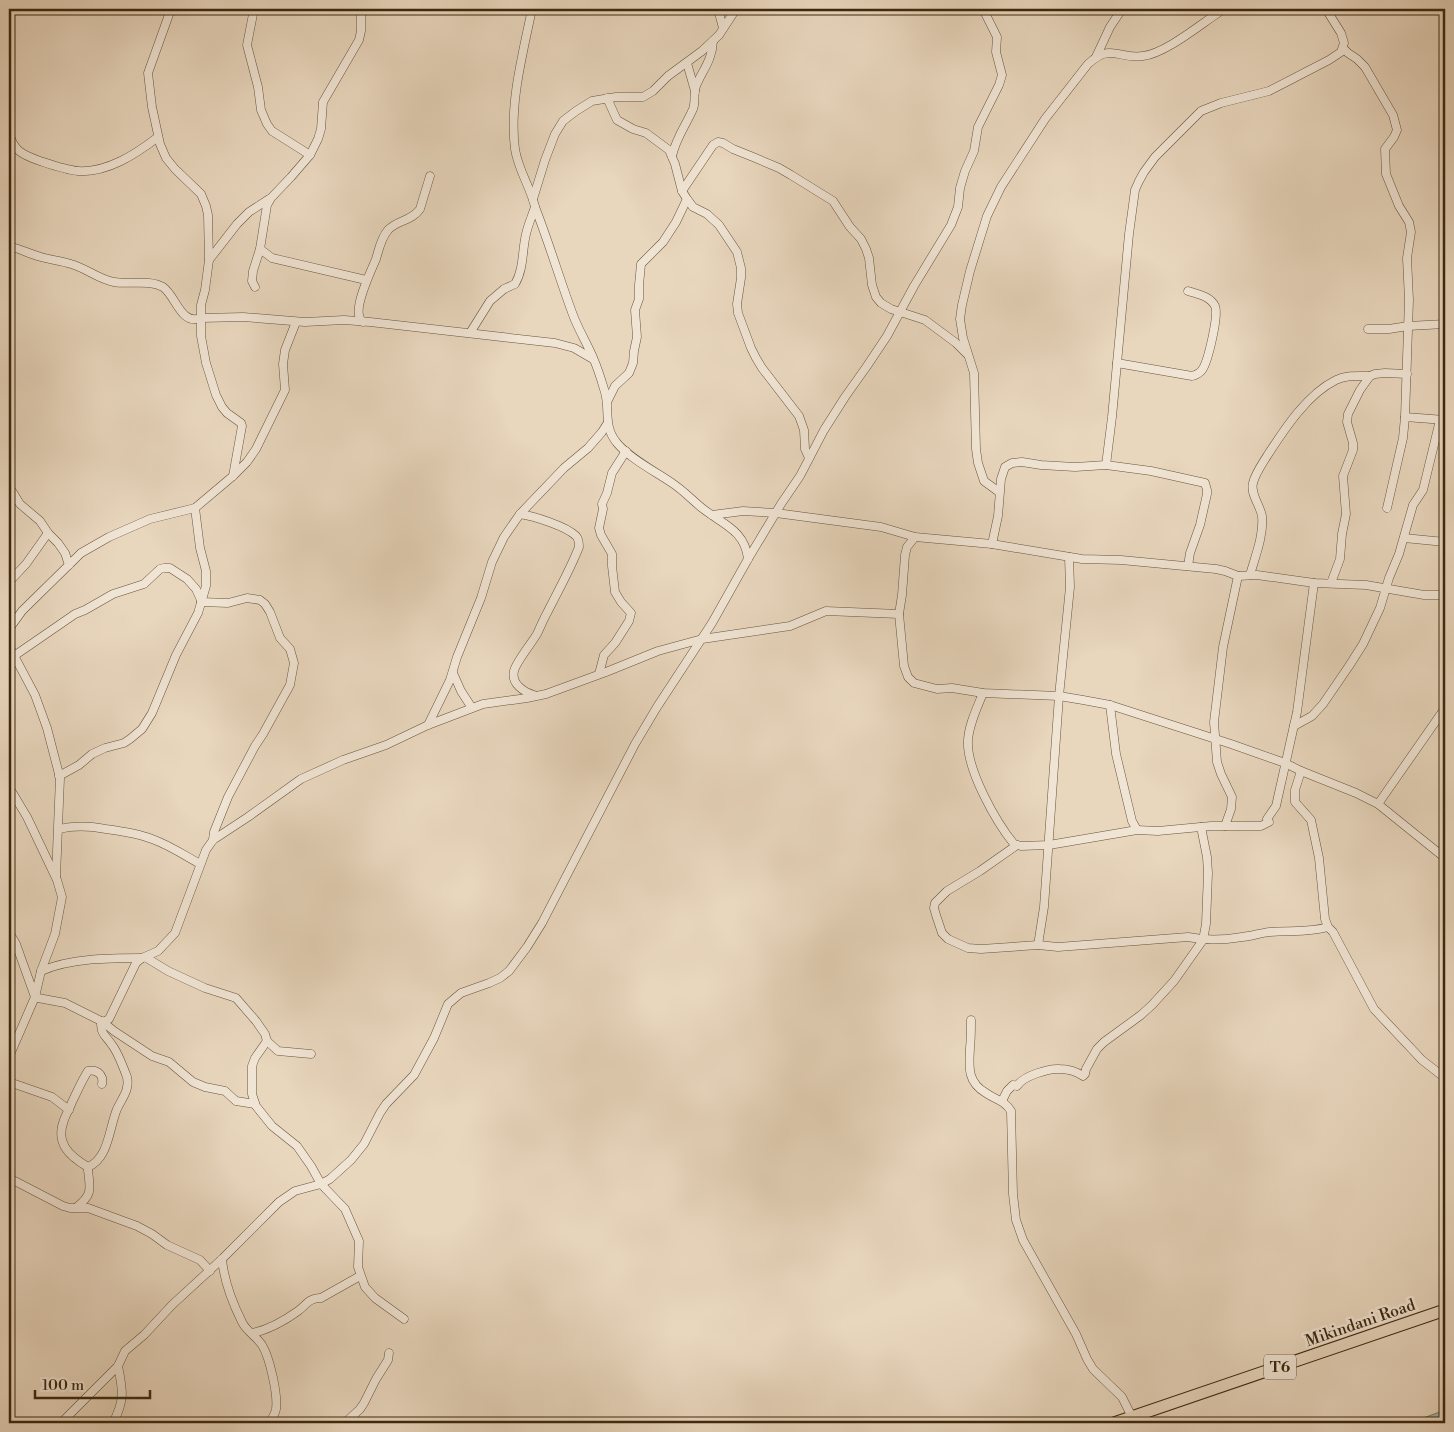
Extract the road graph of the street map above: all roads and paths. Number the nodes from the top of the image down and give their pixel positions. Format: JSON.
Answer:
{"nodes":[{"id":1,"x":170,"y":9,"type":"edge"},
{"id":2,"x":254,"y":9,"type":"edge"},
{"id":3,"x":361,"y":9,"type":"edge"},
{"id":4,"x":532,"y":9,"type":"edge"},
{"id":5,"x":718,"y":9,"type":"edge"},
{"id":6,"x":736,"y":9,"type":"edge"},
{"id":7,"x":983,"y":9,"type":"edge"},
{"id":8,"x":1122,"y":9,"type":"edge"},
{"id":9,"x":1224,"y":9,"type":"edge"},
{"id":10,"x":1326,"y":9,"type":"edge"},
{"id":11,"x":724,"y":28,"type":"junction"},
{"id":12,"x":712,"y":42,"type":"junction"},
{"id":13,"x":1343,"y":48,"type":"junction"},
{"id":14,"x":1096,"y":57,"type":"junction"},
{"id":15,"x":687,"y":63,"type":"junction"},
{"id":16,"x":695,"y":90,"type":"junction"},
{"id":17,"x":607,"y":98,"type":"junction"},
{"id":18,"x":9,"y":132,"type":"edge"},
{"id":19,"x":158,"y":137,"type":"junction"},
{"id":20,"x":310,"y":155,"type":"junction"},
{"id":21,"x":672,"y":156,"type":"junction"},
{"id":22,"x":430,"y":176,"type":"dead end"},
{"id":23,"x":682,"y":191,"type":"junction"},
{"id":24,"x":271,"y":198,"type":"junction"},
{"id":25,"x":533,"y":199,"type":"junction"},
{"id":26,"x":687,"y":199,"type":"junction"},
{"id":27,"x":535,"y":207,"type":"junction"},
{"id":28,"x":9,"y":246,"type":"edge"},
{"id":29,"x":260,"y":249,"type":"junction"},
{"id":30,"x":209,"y":260,"type":"junction"},
{"id":31,"x":366,"y":280,"type":"junction"},
{"id":32,"x":254,"y":287,"type":"dead end"},
{"id":33,"x":1188,"y":291,"type":"dead end"},
{"id":34,"x":901,"y":312,"type":"junction"},
{"id":35,"x":201,"y":318,"type":"junction"},
{"id":36,"x":296,"y":322,"type":"junction"},
{"id":37,"x":362,"y":322,"type":"junction"},
{"id":38,"x":1445,"y":324,"type":"edge"},
{"id":39,"x":1408,"y":326,"type":"junction"},
{"id":40,"x":1368,"y":329,"type":"dead end"},
{"id":41,"x":470,"y":333,"type":"junction"},
{"id":42,"x":968,"y":355,"type":"junction"},
{"id":43,"x":594,"y":360,"type":"junction"},
{"id":44,"x":1117,"y":364,"type":"junction"},
{"id":45,"x":1407,"y":374,"type":"junction"},
{"id":46,"x":1370,"y":376,"type":"junction"},
{"id":47,"x":607,"y":403,"type":"junction"},
{"id":48,"x":1405,"y":417,"type":"junction"},
{"id":49,"x":1442,"y":420,"type":"edge"},
{"id":50,"x":607,"y":424,"type":"junction"},
{"id":51,"x":626,"y":451,"type":"junction"},
{"id":52,"x":809,"y":458,"type":"junction"},
{"id":53,"x":1106,"y":465,"type":"junction"},
{"id":54,"x":233,"y":476,"type":"junction"},
{"id":55,"x":9,"y":486,"type":"edge"},
{"id":56,"x":999,"y":492,"type":"junction"},
{"id":57,"x":195,"y":508,"type":"junction"},
{"id":58,"x":1387,"y":508,"type":"dead end"},
{"id":59,"x":776,"y":512,"type":"junction"},
{"id":60,"x":520,"y":514,"type":"junction"},
{"id":61,"x":712,"y":515,"type":"junction"},
{"id":62,"x":48,"y":533,"type":"junction"},
{"id":63,"x":915,"y":537,"type":"junction"},
{"id":64,"x":1404,"y":538,"type":"junction"},
{"id":65,"x":1445,"y":542,"type":"edge"},
{"id":66,"x":992,"y":544,"type":"junction"},
{"id":67,"x":1070,"y":557,"type":"junction"},
{"id":68,"x":748,"y":559,"type":"junction"},
{"id":69,"x":69,"y":564,"type":"junction"},
{"id":70,"x":1188,"y":566,"type":"junction"},
{"id":71,"x":1250,"y":575,"type":"junction"},
{"id":72,"x":1238,"y":576,"type":"junction"},
{"id":73,"x":9,"y":582,"type":"edge"},
{"id":74,"x":1314,"y":583,"type":"junction"},
{"id":75,"x":1331,"y":583,"type":"junction"},
{"id":76,"x":1386,"y":589,"type":"junction"},
{"id":77,"x":1445,"y":595,"type":"edge"},
{"id":78,"x":201,"y":601,"type":"junction"},
{"id":79,"x":898,"y":614,"type":"junction"},
{"id":80,"x":9,"y":629,"type":"edge"},
{"id":81,"x":702,"y":638,"type":"junction"},
{"id":82,"x":11,"y":652,"type":"edge"},
{"id":83,"x":453,"y":673,"type":"junction"},
{"id":84,"x":599,"y":674,"type":"junction"},
{"id":85,"x":983,"y":693,"type":"junction"},
{"id":86,"x":536,"y":696,"type":"junction"},
{"id":87,"x":1059,"y":696,"type":"junction"},
{"id":88,"x":1110,"y":705,"type":"junction"},
{"id":89,"x":472,"y":708,"type":"junction"},
{"id":90,"x":1445,"y":708,"type":"edge"},
{"id":91,"x":428,"y":725,"type":"junction"},
{"id":92,"x":1294,"y":726,"type":"junction"},
{"id":93,"x":1216,"y":740,"type":"junction"},
{"id":94,"x":1285,"y":763,"type":"junction"},
{"id":95,"x":1301,"y":771,"type":"junction"},
{"id":96,"x":59,"y":776,"type":"junction"},
{"id":97,"x":9,"y":788,"type":"edge"},
{"id":98,"x":1378,"y":804,"type":"junction"},
{"id":99,"x":1225,"y":826,"type":"junction"},
{"id":100,"x":1201,"y":827,"type":"junction"},
{"id":101,"x":59,"y":829,"type":"junction"},
{"id":102,"x":1137,"y":830,"type":"junction"},
{"id":103,"x":213,"y":840,"type":"junction"},
{"id":104,"x":1017,"y":845,"type":"junction"},
{"id":105,"x":1049,"y":845,"type":"junction"},
{"id":106,"x":1445,"y":858,"type":"edge"},
{"id":107,"x":200,"y":864,"type":"junction"},
{"id":108,"x":56,"y":880,"type":"junction"},
{"id":109,"x":1328,"y":927,"type":"junction"},
{"id":110,"x":9,"y":932,"type":"edge"},
{"id":111,"x":1203,"y":940,"type":"junction"},
{"id":112,"x":1038,"y":945,"type":"junction"},
{"id":113,"x":143,"y":958,"type":"junction"},
{"id":114,"x":42,"y":971,"type":"junction"},
{"id":115,"x":36,"y":998,"type":"junction"},
{"id":116,"x":971,"y":1020,"type":"dead end"},
{"id":117,"x":102,"y":1022,"type":"junction"},
{"id":118,"x":268,"y":1041,"type":"junction"},
{"id":119,"x":311,"y":1054,"type":"dead end"},
{"id":120,"x":9,"y":1057,"type":"edge"},
{"id":121,"x":1445,"y":1078,"type":"edge"},
{"id":122,"x":9,"y":1082,"type":"edge"},
{"id":123,"x":102,"y":1084,"type":"dead end"},
{"id":124,"x":1002,"y":1101,"type":"junction"},
{"id":125,"x":255,"y":1104,"type":"junction"},
{"id":126,"x":69,"y":1110,"type":"junction"},
{"id":127,"x":88,"y":1167,"type":"junction"},
{"id":128,"x":9,"y":1178,"type":"edge"},
{"id":129,"x":321,"y":1184,"type":"junction"},
{"id":130,"x":76,"y":1208,"type":"junction"},
{"id":131,"x":222,"y":1259,"type":"junction"},
{"id":132,"x":210,"y":1271,"type":"junction"},
{"id":133,"x":360,"y":1276,"type":"junction"},
{"id":134,"x":1445,"y":1310,"type":"edge"},
{"id":135,"x":404,"y":1319,"type":"dead end"},
{"id":136,"x":271,"y":1327,"type":"junction"},
{"id":137,"x":252,"y":1333,"type":"junction"},
{"id":138,"x":263,"y":1347,"type":"junction"},
{"id":139,"x":389,"y":1353,"type":"dead end"},
{"id":140,"x":118,"y":1366,"type":"junction"},
{"id":141,"x":1132,"y":1417,"type":"junction"},
{"id":142,"x":63,"y":1423,"type":"edge"},
{"id":143,"x":87,"y":1423,"type":"edge"},
{"id":144,"x":113,"y":1423,"type":"edge"},
{"id":145,"x":269,"y":1423,"type":"edge"},
{"id":146,"x":346,"y":1423,"type":"edge"},
{"id":147,"x":1114,"y":1423,"type":"edge"}],
"edges":[{"from":1,"to":19,"type":"street"},
{"from":2,"to":20,"type":"street"},
{"from":3,"to":20,"type":"street"},
{"from":4,"to":25,"type":"street"},
{"from":5,"to":11,"type":"street"},
{"from":6,"to":11,"type":"street"},
{"from":7,"to":34,"type":"street"},
{"from":8,"to":14,"type":"street"},
{"from":9,"to":14,"type":"street"},
{"from":10,"to":13,"type":"street"},
{"from":11,"to":12,"type":"street"},
{"from":12,"to":15,"type":"street"},
{"from":12,"to":16,"type":"street"},
{"from":13,"to":39,"type":"street"},
{"from":13,"to":44,"type":"street"},
{"from":14,"to":42,"type":"street"},
{"from":15,"to":16,"type":"street"},
{"from":15,"to":17,"type":"street"},
{"from":16,"to":21,"type":"street"},
{"from":17,"to":21,"type":"street"},
{"from":17,"to":25,"type":"street"},
{"from":18,"to":19,"type":"street"},
{"from":19,"to":30,"type":"street"},
{"from":20,"to":24,"type":"street"},
{"from":21,"to":23,"type":"street"},
{"from":22,"to":31,"type":"street"},
{"from":23,"to":26,"type":"street"},
{"from":23,"to":34,"type":"street"},
{"from":24,"to":29,"type":"street"},
{"from":24,"to":30,"type":"street"},
{"from":25,"to":27,"type":"street"},
{"from":26,"to":47,"type":"street"},
{"from":26,"to":52,"type":"street"},
{"from":27,"to":41,"type":"street"},
{"from":27,"to":43,"type":"street"},
{"from":28,"to":35,"type":"street"},
{"from":29,"to":31,"type":"street"},
{"from":29,"to":32,"type":"street"},
{"from":30,"to":35,"type":"street"},
{"from":31,"to":37,"type":"street"},
{"from":33,"to":44,"type":"street"},
{"from":34,"to":42,"type":"street"},
{"from":34,"to":52,"type":"street"},
{"from":35,"to":36,"type":"street"},
{"from":35,"to":54,"type":"street"},
{"from":36,"to":37,"type":"street"},
{"from":36,"to":54,"type":"street"},
{"from":37,"to":41,"type":"street"},
{"from":38,"to":39,"type":"street"},
{"from":39,"to":40,"type":"street"},
{"from":39,"to":45,"type":"street"},
{"from":41,"to":43,"type":"street"},
{"from":42,"to":56,"type":"street"},
{"from":43,"to":47,"type":"street"},
{"from":44,"to":53,"type":"street"},
{"from":45,"to":46,"type":"street"},
{"from":45,"to":48,"type":"street"},
{"from":46,"to":71,"type":"street"},
{"from":46,"to":75,"type":"street"},
{"from":47,"to":50,"type":"street"},
{"from":48,"to":49,"type":"street"},
{"from":48,"to":58,"type":"street"},
{"from":49,"to":64,"type":"street"},
{"from":50,"to":51,"type":"street"},
{"from":50,"to":60,"type":"street"},
{"from":51,"to":61,"type":"street"},
{"from":51,"to":84,"type":"street"},
{"from":52,"to":59,"type":"street"},
{"from":53,"to":56,"type":"street"},
{"from":53,"to":70,"type":"street"},
{"from":54,"to":57,"type":"street"},
{"from":55,"to":62,"type":"street"},
{"from":56,"to":66,"type":"street"},
{"from":57,"to":69,"type":"street"},
{"from":57,"to":78,"type":"street"},
{"from":59,"to":61,"type":"street"},
{"from":59,"to":63,"type":"street"},
{"from":59,"to":68,"type":"street"},
{"from":60,"to":83,"type":"street"},
{"from":60,"to":86,"type":"street"},
{"from":61,"to":68,"type":"street"},
{"from":62,"to":69,"type":"street"},
{"from":62,"to":73,"type":"street"},
{"from":63,"to":66,"type":"street"},
{"from":63,"to":79,"type":"street"},
{"from":64,"to":65,"type":"street"},
{"from":64,"to":76,"type":"street"},
{"from":66,"to":67,"type":"street"},
{"from":67,"to":70,"type":"street"},
{"from":67,"to":87,"type":"street"},
{"from":68,"to":81,"type":"street"},
{"from":69,"to":80,"type":"street"},
{"from":70,"to":72,"type":"street"},
{"from":71,"to":72,"type":"street"},
{"from":71,"to":74,"type":"street"},
{"from":72,"to":93,"type":"street"},
{"from":74,"to":75,"type":"street"},
{"from":74,"to":92,"type":"street"},
{"from":75,"to":76,"type":"street"},
{"from":76,"to":77,"type":"street"},
{"from":76,"to":92,"type":"street"},
{"from":78,"to":82,"type":"street"},
{"from":78,"to":96,"type":"street"},
{"from":78,"to":103,"type":"street"},
{"from":79,"to":81,"type":"street"},
{"from":79,"to":85,"type":"street"},
{"from":81,"to":84,"type":"street"},
{"from":81,"to":129,"type":"street"},
{"from":82,"to":96,"type":"street"},
{"from":83,"to":89,"type":"street"},
{"from":83,"to":91,"type":"street"},
{"from":84,"to":86,"type":"street"},
{"from":85,"to":87,"type":"street"},
{"from":85,"to":104,"type":"street"},
{"from":86,"to":89,"type":"street"},
{"from":87,"to":88,"type":"street"},
{"from":87,"to":105,"type":"street"},
{"from":88,"to":93,"type":"street"},
{"from":88,"to":102,"type":"street"},
{"from":89,"to":91,"type":"street"},
{"from":90,"to":98,"type":"street"},
{"from":91,"to":103,"type":"street"},
{"from":92,"to":94,"type":"street"},
{"from":93,"to":94,"type":"street"},
{"from":93,"to":99,"type":"street"},
{"from":94,"to":95,"type":"street"},
{"from":94,"to":99,"type":"street"},
{"from":95,"to":98,"type":"street"},
{"from":95,"to":109,"type":"street"},
{"from":96,"to":101,"type":"street"},
{"from":97,"to":108,"type":"street"},
{"from":98,"to":106,"type":"street"},
{"from":99,"to":100,"type":"street"},
{"from":100,"to":102,"type":"street"},
{"from":100,"to":111,"type":"street"},
{"from":101,"to":107,"type":"street"},
{"from":101,"to":108,"type":"street"},
{"from":102,"to":105,"type":"street"},
{"from":103,"to":107,"type":"street"},
{"from":104,"to":105,"type":"street"},
{"from":104,"to":112,"type":"street"},
{"from":105,"to":112,"type":"street"},
{"from":107,"to":113,"type":"street"},
{"from":108,"to":114,"type":"street"},
{"from":109,"to":111,"type":"street"},
{"from":109,"to":121,"type":"street"},
{"from":110,"to":115,"type":"street"},
{"from":111,"to":112,"type":"street"},
{"from":111,"to":124,"type":"street"},
{"from":113,"to":114,"type":"street"},
{"from":113,"to":117,"type":"street"},
{"from":113,"to":118,"type":"street"},
{"from":114,"to":115,"type":"street"},
{"from":115,"to":117,"type":"street"},
{"from":115,"to":120,"type":"street"},
{"from":116,"to":124,"type":"street"},
{"from":117,"to":125,"type":"street"},
{"from":117,"to":127,"type":"street"},
{"from":118,"to":119,"type":"street"},
{"from":118,"to":125,"type":"street"},
{"from":122,"to":126,"type":"street"},
{"from":123,"to":126,"type":"street"},
{"from":124,"to":141,"type":"street"},
{"from":125,"to":129,"type":"street"},
{"from":126,"to":127,"type":"street"},
{"from":127,"to":130,"type":"street"},
{"from":128,"to":130,"type":"street"},
{"from":129,"to":131,"type":"street"},
{"from":129,"to":133,"type":"street"},
{"from":130,"to":132,"type":"street"},
{"from":131,"to":132,"type":"street"},
{"from":131,"to":137,"type":"street"},
{"from":132,"to":140,"type":"street"},
{"from":133,"to":135,"type":"street"},
{"from":133,"to":136,"type":"street"},
{"from":134,"to":141,"type":"highway","name":"Mikindani Road","number":"T6"},
{"from":136,"to":137,"type":"street"},
{"from":136,"to":138,"type":"street"},
{"from":137,"to":138,"type":"street"},
{"from":138,"to":145,"type":"street"},
{"from":139,"to":146,"type":"street"},
{"from":140,"to":142,"type":"street"},
{"from":140,"to":144,"type":"street"},
{"from":141,"to":147,"type":"highway","name":"Mikindani Road","number":"T6"},
{"from":142,"to":143,"type":"street"}]}
